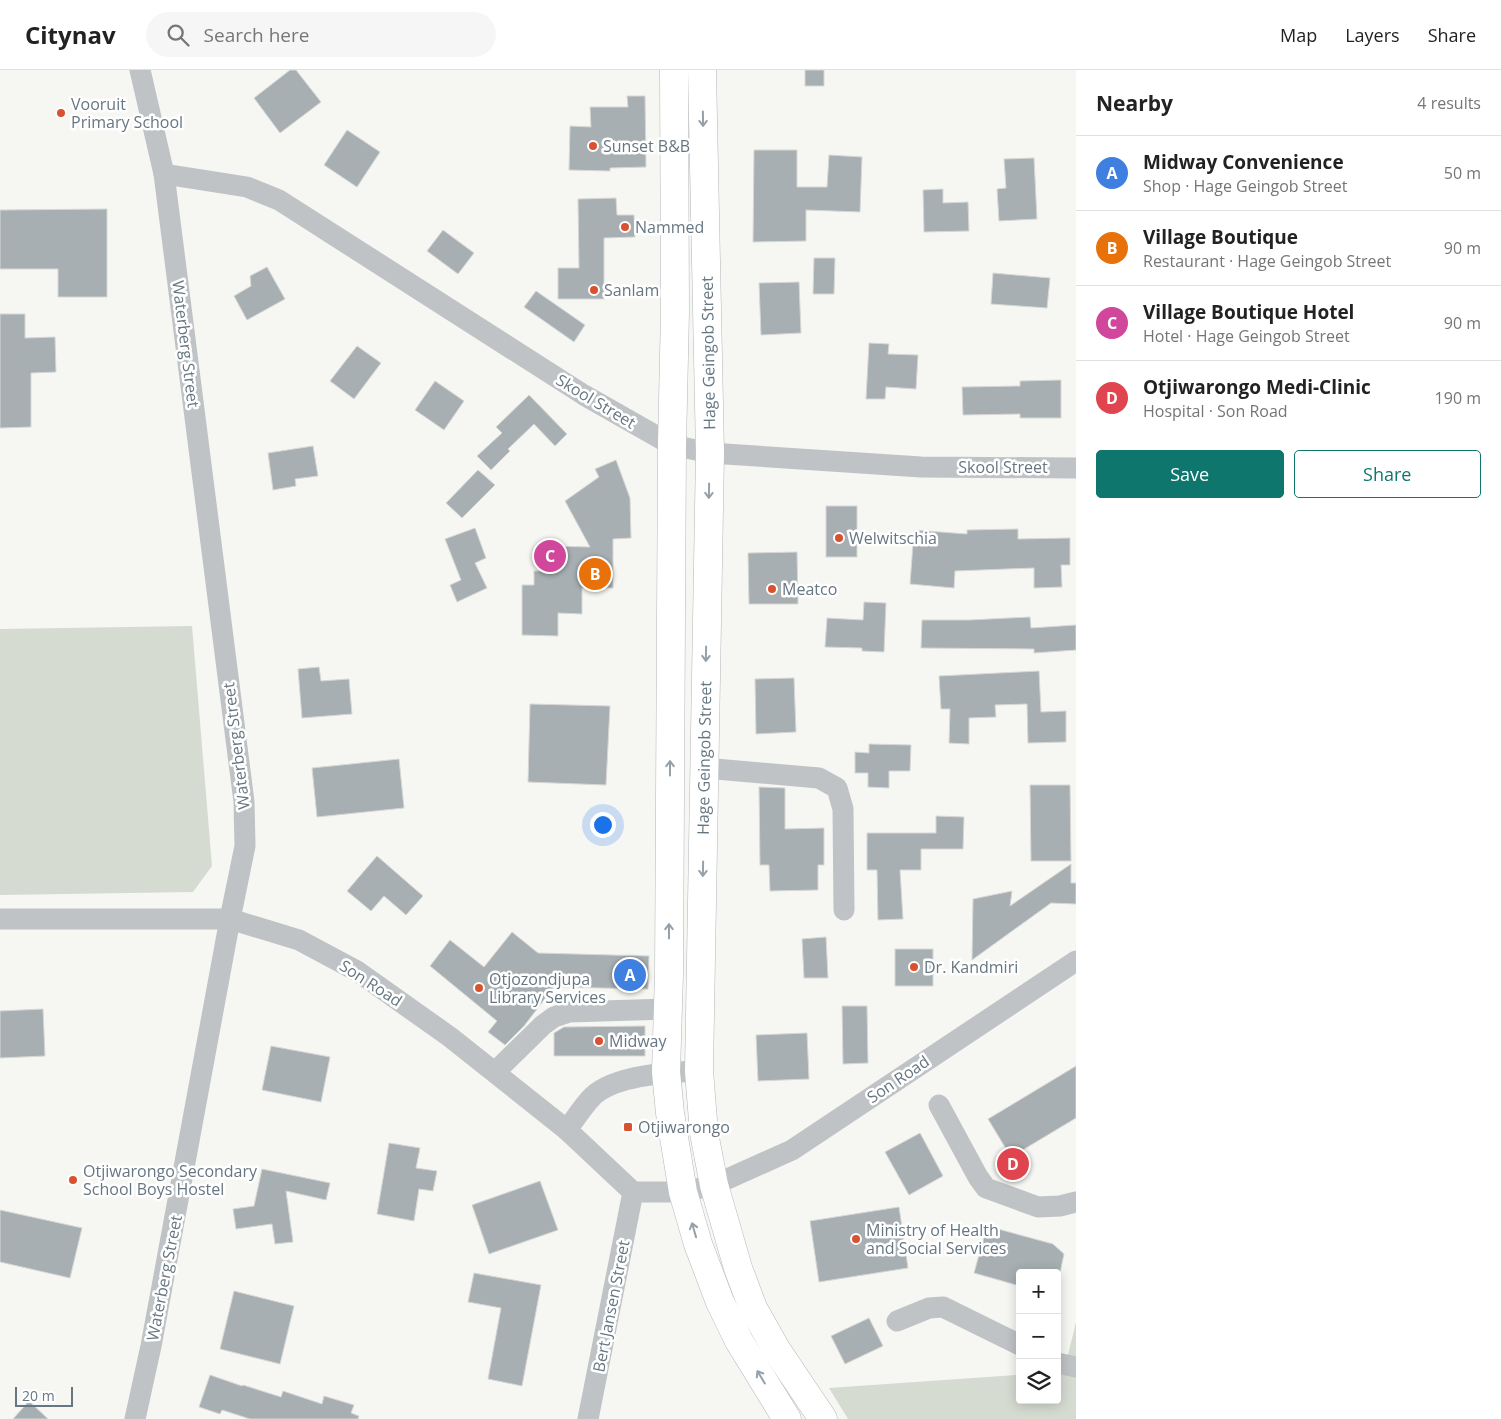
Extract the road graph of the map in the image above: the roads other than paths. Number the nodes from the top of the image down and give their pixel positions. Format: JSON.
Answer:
{"nodes":[{"id":1,"x":140,"y":70,"type":"edge"},
{"id":2,"x":674,"y":70,"type":"edge"},
{"id":3,"x":702,"y":70,"type":"edge"},
{"id":4,"x":164,"y":174,"type":"junction"},
{"id":5,"x":675,"y":312,"type":"junction"},
{"id":6,"x":706,"y":313,"type":"junction"},
{"id":7,"x":672,"y":445,"type":"junction"},
{"id":8,"x":710,"y":453,"type":"junction"},
{"id":9,"x":1076,"y":468,"type":"edge"},
{"id":10,"x":704,"y":768,"type":"junction"},
{"id":11,"x":844,"y":910,"type":"dead end"},
{"id":12,"x":0,"y":919,"type":"edge"},
{"id":13,"x":230,"y":919,"type":"junction"},
{"id":14,"x":1076,"y":961,"type":"edge"},
{"id":15,"x":669,"y":974,"type":"junction"},
{"id":16,"x":701,"y":975,"type":"junction"},
{"id":17,"x":668,"y":1009,"type":"junction"},
{"id":18,"x":700,"y":1071,"type":"junction"},
{"id":19,"x":495,"y":1072,"type":"junction"},
{"id":20,"x":666,"y":1072,"type":"junction"},
{"id":21,"x":940,"y":1106,"type":"dead end"},
{"id":22,"x":567,"y":1130,"type":"junction"},
{"id":23,"x":714,"y":1185,"type":"junction"},
{"id":24,"x":633,"y":1192,"type":"junction"},
{"id":25,"x":683,"y":1192,"type":"junction"},
{"id":26,"x":1076,"y":1202,"type":"edge"},
{"id":27,"x":897,"y":1321,"type":"dead end"},
{"id":28,"x":1016,"y":1343,"type":"edge"},
{"id":29,"x":1061,"y":1364,"type":"edge"},
{"id":30,"x":1076,"y":1367,"type":"edge"},
{"id":31,"x":136,"y":1419,"type":"edge"},
{"id":32,"x":588,"y":1419,"type":"edge"},
{"id":33,"x":787,"y":1419,"type":"edge"},
{"id":34,"x":823,"y":1419,"type":"edge"}],
"edges":[{"from":1,"to":4,"type":"street","name":"Waterberg Street"},
{"from":2,"to":5,"type":"highway","name":"Hage Geingob Street"},
{"from":3,"to":6,"type":"highway","name":"Hage Geingob Street","one_way":true},
{"from":4,"to":7,"type":"street","name":"Skool Street"},
{"from":4,"to":13,"type":"street","name":"Waterberg Street"},
{"from":5,"to":6,"type":"highway"},
{"from":5,"to":7,"type":"highway","name":"Hage Geingob Street"},
{"from":6,"to":8,"type":"highway","name":"Hage Geingob Street"},
{"from":7,"to":8,"type":"street","name":"Skool Street"},
{"from":15,"to":7,"type":"highway","name":"Hage Geingob Street","one_way":true},
{"from":8,"to":9,"type":"street","name":"Skool Street"},
{"from":8,"to":10,"type":"highway","name":"Hage Geingob Street","one_way":true},
{"from":10,"to":11,"type":"street"},
{"from":10,"to":16,"type":"highway","name":"Hage Geingob Street","one_way":true},
{"from":12,"to":13,"type":"street","name":"Son Road"},
{"from":13,"to":19,"type":"street","name":"Son Road"},
{"from":13,"to":31,"type":"street","name":"Waterberg Street"},
{"from":14,"to":23,"type":"street","name":"Son Road"},
{"from":15,"to":16,"type":"highway"},
{"from":15,"to":17,"type":"highway","name":"Hage Geingob Street"},
{"from":16,"to":18,"type":"highway","name":"Hage Geingob Street"},
{"from":17,"to":19,"type":"street"},
{"from":17,"to":20,"type":"highway","name":"Hage Geingob Street"},
{"from":18,"to":20,"type":"street"},
{"from":18,"to":23,"type":"highway","name":"Hage Geingob Street"},
{"from":19,"to":22,"type":"street","name":"Son Road"},
{"from":20,"to":22,"type":"street"},
{"from":20,"to":25,"type":"highway","name":"Hage Geingob Street"},
{"from":21,"to":26,"type":"street"},
{"from":22,"to":24,"type":"street","name":"Son Road"},
{"from":23,"to":25,"type":"street","name":"Son Road"},
{"from":23,"to":34,"type":"highway","name":"Hage Geingob Street"},
{"from":24,"to":25,"type":"street"},
{"from":24,"to":32,"type":"street","name":"Bert Jansen Street"},
{"from":33,"to":25,"type":"highway","name":"Hage Geingob Street","one_way":true},
{"from":27,"to":28,"type":"street"},
{"from":29,"to":30,"type":"street"}]}
